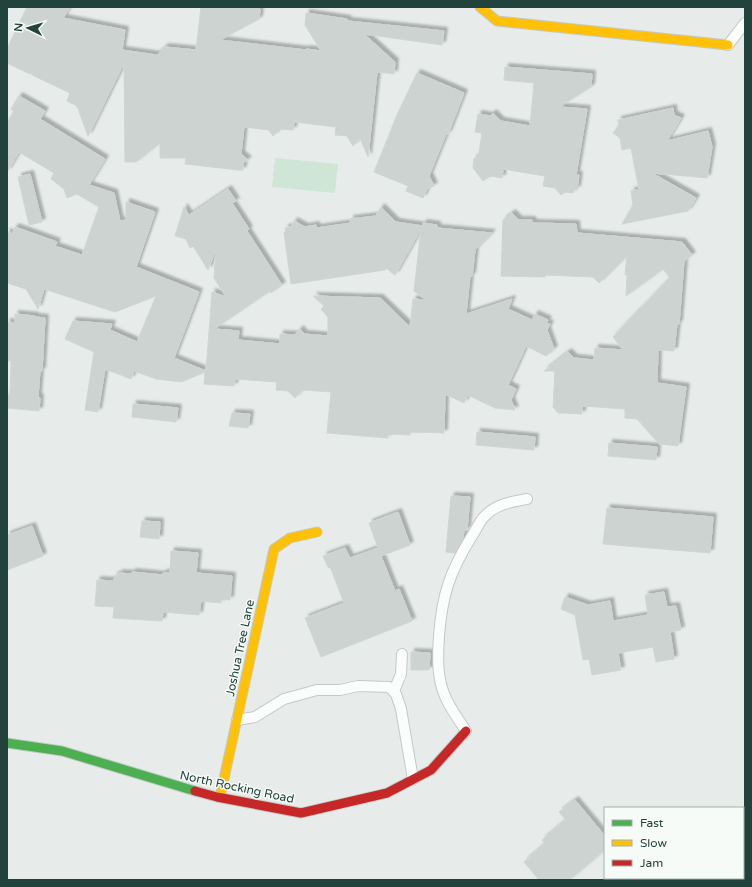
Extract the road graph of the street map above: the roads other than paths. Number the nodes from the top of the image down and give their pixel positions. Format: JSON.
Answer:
{"nodes":[{"id":1,"x":480,"y":7,"type":"edge"},
{"id":2,"x":745,"y":23,"type":"edge"},
{"id":3,"x":728,"y":45,"type":"joint"},
{"id":4,"x":527,"y":498,"type":"dead end"},
{"id":5,"x":317,"y":532,"type":"dead end"},
{"id":6,"x":402,"y":654,"type":"dead end"},
{"id":7,"x":394,"y":692,"type":"junction"},
{"id":8,"x":237,"y":720,"type":"junction"},
{"id":9,"x":466,"y":730,"type":"joint"},
{"id":10,"x":7,"y":743,"type":"edge"},
{"id":11,"x":413,"y":779,"type":"junction"},
{"id":12,"x":220,"y":797,"type":"junction"}],
"edges":[{"from":1,"to":3,"type":"street"},
{"from":2,"to":3,"type":"lane"},
{"from":4,"to":9,"type":"lane"},
{"from":5,"to":8,"type":"street","name":"Joshua Tree Lane"},
{"from":6,"to":7,"type":"lane"},
{"from":7,"to":8,"type":"lane"},
{"from":7,"to":11,"type":"lane"},
{"from":8,"to":12,"type":"street","name":"Joshua Tree Lane"},
{"from":9,"to":11,"type":"street","name":"North Rocking Road"},
{"from":10,"to":12,"type":"street","name":"North Rocking Road"},
{"from":11,"to":12,"type":"street","name":"North Rocking Road"}]}
